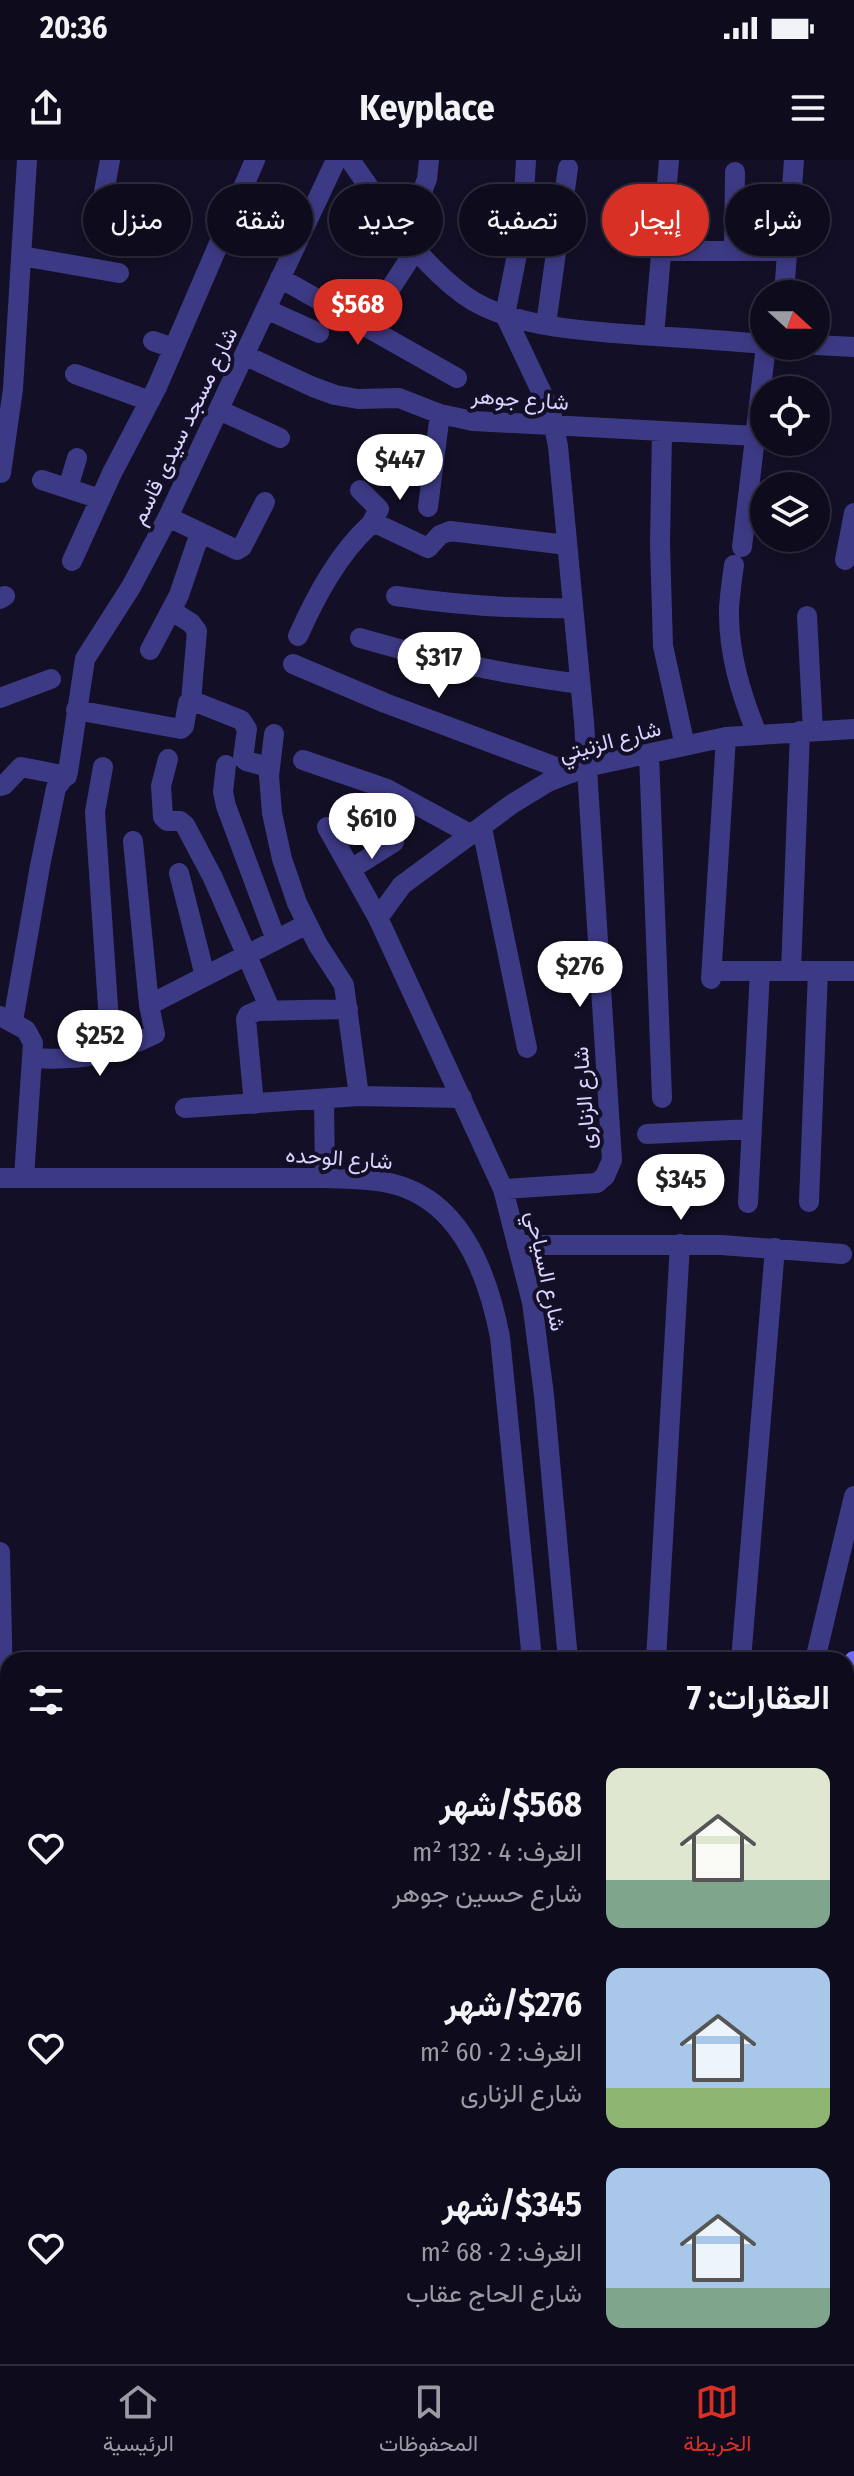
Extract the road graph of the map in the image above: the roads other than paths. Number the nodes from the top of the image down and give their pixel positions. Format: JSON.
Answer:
{"nodes":[{"id":1,"x":27,"y":160,"type":"edge"},
{"id":2,"x":110,"y":160,"type":"edge"},
{"id":3,"x":255,"y":160,"type":"edge"},
{"id":4,"x":336,"y":160,"type":"edge"},
{"id":5,"x":350,"y":160,"type":"edge"},
{"id":6,"x":429,"y":160,"type":"edge"},
{"id":7,"x":526,"y":160,"type":"edge"},
{"id":8,"x":669,"y":160,"type":"edge"},
{"id":9,"x":794,"y":160,"type":"edge"},
{"id":10,"x":568,"y":168,"type":"dead end"},
{"id":11,"x":735,"y":172,"type":"dead end"},
{"id":12,"x":106,"y":184,"type":"edge"},
{"id":13,"x":368,"y":184,"type":"edge"},
{"id":14,"x":426,"y":184,"type":"edge"},
{"id":15,"x":667,"y":184,"type":"edge"},
{"id":16,"x":735,"y":184,"type":"edge"},
{"id":17,"x":792,"y":184,"type":"edge"},
{"id":18,"x":21,"y":256,"type":"junction"},
{"id":19,"x":403,"y":256,"type":"edge"},
{"id":20,"x":421,"y":256,"type":"edge"},
{"id":21,"x":661,"y":256,"type":"edge"},
{"id":22,"x":787,"y":256,"type":"edge"},
{"id":23,"x":119,"y":273,"type":"dead end"},
{"id":24,"x":280,"y":278,"type":"junction"},
{"id":25,"x":785,"y":280,"type":"edge"},
{"id":26,"x":266,"y":309,"type":"junction"},
{"id":27,"x":505,"y":315,"type":"junction"},
{"id":28,"x":546,"y":324,"type":"junction"},
{"id":29,"x":366,"y":326,"type":"junction"},
{"id":30,"x":319,"y":333,"type":"dead end"},
{"id":31,"x":654,"y":336,"type":"junction"},
{"id":32,"x":153,"y":341,"type":"dead end"},
{"id":33,"x":750,"y":344,"type":"edge"},
{"id":34,"x":830,"y":346,"type":"edge"},
{"id":35,"x":854,"y":347,"type":"edge"},
{"id":36,"x":173,"y":348,"type":"junction"},
{"id":37,"x":244,"y":355,"type":"junction"},
{"id":38,"x":75,"y":374,"type":"dead end"},
{"id":39,"x":457,"y":378,"type":"dead end"},
{"id":40,"x":150,"y":401,"type":"junction"},
{"id":41,"x":219,"y":410,"type":"junction"},
{"id":42,"x":440,"y":414,"type":"junction"},
{"id":43,"x":555,"y":426,"type":"junction"},
{"id":44,"x":662,"y":431,"type":"junction"},
{"id":45,"x":750,"y":436,"type":"edge"},
{"id":46,"x":280,"y":438,"type":"dead end"},
{"id":47,"x":753,"y":456,"type":"edge"},
{"id":48,"x":77,"y":458,"type":"dead end"},
{"id":49,"x":1,"y":473,"type":"edge"},
{"id":50,"x":42,"y":480,"type":"dead end"},
{"id":51,"x":68,"y":488,"type":"junction"},
{"id":52,"x":360,"y":490,"type":"dead end"},
{"id":53,"x":100,"y":499,"type":"junction"},
{"id":54,"x":265,"y":502,"type":"dead end"},
{"id":55,"x":428,"y":507,"type":"dead end"},
{"id":56,"x":854,"y":513,"type":"edge"},
{"id":57,"x":168,"y":517,"type":"junction"},
{"id":58,"x":371,"y":524,"type":"junction"},
{"id":59,"x":200,"y":533,"type":"junction"},
{"id":60,"x":567,"y":545,"type":"junction"},
{"id":61,"x":845,"y":560,"type":"dead end"},
{"id":62,"x":72,"y":561,"type":"dead end"},
{"id":63,"x":396,"y":596,"type":"dead end"},
{"id":64,"x":573,"y":608,"type":"junction"},
{"id":65,"x":172,"y":611,"type":"junction"},
{"id":66,"x":807,"y":616,"type":"dead end"},
{"id":67,"x":298,"y":636,"type":"dead end"},
{"id":68,"x":360,"y":638,"type":"dead end"},
{"id":69,"x":150,"y":650,"type":"dead end"},
{"id":70,"x":293,"y":664,"type":"dead end"},
{"id":71,"x":51,"y":679,"type":"dead end"},
{"id":72,"x":580,"y":684,"type":"junction"},
{"id":73,"x":0,"y":698,"type":"edge"},
{"id":74,"x":191,"y":701,"type":"junction"},
{"id":75,"x":76,"y":710,"type":"junction"},
{"id":76,"x":854,"y":729,"type":"edge"},
{"id":77,"x":806,"y":731,"type":"junction"},
{"id":78,"x":274,"y":734,"type":"dead end"},
{"id":79,"x":757,"y":734,"type":"junction"},
{"id":80,"x":726,"y":737,"type":"junction"},
{"id":81,"x":685,"y":746,"type":"junction"},
{"id":82,"x":649,"y":754,"type":"junction"},
{"id":83,"x":168,"y":759,"type":"dead end"},
{"id":84,"x":303,"y":760,"type":"dead end"},
{"id":85,"x":226,"y":765,"type":"dead end"},
{"id":86,"x":103,"y":767,"type":"dead end"},
{"id":87,"x":269,"y":767,"type":"junction"},
{"id":88,"x":579,"y":770,"type":"junction"},
{"id":89,"x":67,"y":776,"type":"junction"},
{"id":90,"x":0,"y":786,"type":"edge"},
{"id":91,"x":327,"y":827,"type":"dead end"},
{"id":92,"x":477,"y":832,"type":"junction"},
{"id":93,"x":133,"y":841,"type":"dead end"},
{"id":94,"x":394,"y":842,"type":"dead end"},
{"id":95,"x":351,"y":869,"type":"junction"},
{"id":96,"x":179,"y":873,"type":"dead end"},
{"id":97,"x":378,"y":918,"type":"junction"},
{"id":98,"x":307,"y":924,"type":"junction"},
{"id":99,"x":276,"y":940,"type":"junction"},
{"id":100,"x":246,"y":956,"type":"junction"},
{"id":101,"x":760,"y":971,"type":"junction"},
{"id":102,"x":791,"y":971,"type":"junction"},
{"id":103,"x":818,"y":971,"type":"junction"},
{"id":104,"x":854,"y":971,"type":"edge"},
{"id":105,"x":205,"y":976,"type":"junction"},
{"id":106,"x":149,"y":1005,"type":"junction"},
{"id":107,"x":348,"y":1009,"type":"junction"},
{"id":108,"x":271,"y":1011,"type":"junction"},
{"id":109,"x":7,"y":1019,"type":"edge"},
{"id":110,"x":527,"y":1048,"type":"dead end"},
{"id":111,"x":111,"y":1052,"type":"junction"},
{"id":112,"x":32,"y":1058,"type":"junction"},
{"id":113,"x":359,"y":1096,"type":"junction"},
{"id":114,"x":462,"y":1098,"type":"junction"},
{"id":115,"x":662,"y":1098,"type":"dead end"},
{"id":116,"x":324,"y":1099,"type":"junction"},
{"id":117,"x":254,"y":1104,"type":"junction"},
{"id":118,"x":185,"y":1108,"type":"dead end"},
{"id":119,"x":752,"y":1129,"type":"junction"},
{"id":120,"x":647,"y":1134,"type":"dead end"},
{"id":121,"x":24,"y":1177,"type":"junction"},
{"id":122,"x":0,"y":1178,"type":"edge"},
{"id":123,"x":325,"y":1178,"type":"junction"},
{"id":124,"x":503,"y":1189,"type":"junction"},
{"id":125,"x":809,"y":1202,"type":"dead end"},
{"id":126,"x":748,"y":1203,"type":"dead end"},
{"id":127,"x":680,"y":1244,"type":"junction"},
{"id":128,"x":517,"y":1245,"type":"junction"},
{"id":129,"x":775,"y":1248,"type":"junction"},
{"id":130,"x":842,"y":1254,"type":"dead end"},
{"id":131,"x":854,"y":1496,"type":"edge"},
{"id":132,"x":0,"y":1552,"type":"edge"},
{"id":133,"x":559,"y":1563,"type":"junction"},
{"id":134,"x":522,"y":1567,"type":"junction"},
{"id":135,"x":2,"y":1652,"type":"edge"},
{"id":136,"x":531,"y":1652,"type":"edge"},
{"id":137,"x":567,"y":1652,"type":"edge"},
{"id":138,"x":656,"y":1652,"type":"edge"},
{"id":139,"x":742,"y":1652,"type":"edge"},
{"id":140,"x":817,"y":1652,"type":"edge"}],
"edges":[{"from":1,"to":18,"type":"street"},
{"from":2,"to":12,"type":"street"},
{"from":3,"to":36,"type":"street"},
{"from":4,"to":24,"type":"street","name":"شارع مسجد سيدى قاسم"},
{"from":5,"to":13,"type":"street"},
{"from":6,"to":14,"type":"street"},
{"from":7,"to":27,"type":"street"},
{"from":8,"to":15,"type":"street"},
{"from":9,"to":17,"type":"street"},
{"from":10,"to":28,"type":"street"},
{"from":11,"to":16,"type":"street"},
{"from":18,"to":23,"type":"street"},
{"from":18,"to":49,"type":"street"},
{"from":19,"to":29,"type":"street"},
{"from":20,"to":27,"type":"street"},
{"from":21,"to":31,"type":"street"},
{"from":22,"to":25,"type":"street"},
{"from":24,"to":26,"type":"street","name":"شارع مسجد سيدى قاسم"},
{"from":24,"to":29,"type":"street"},
{"from":26,"to":30,"type":"street"},
{"from":26,"to":37,"type":"street","name":"شارع مسجد سيدى قاسم"},
{"from":27,"to":28,"type":"street"},
{"from":27,"to":43,"type":"street"},
{"from":28,"to":31,"type":"street"},
{"from":29,"to":39,"type":"street"},
{"from":31,"to":33,"type":"street"},
{"from":32,"to":36,"type":"street"},
{"from":34,"to":35,"type":"street"},
{"from":36,"to":40,"type":"street"},
{"from":37,"to":41,"type":"street","name":"شارع مسجد سيدى قاسم"},
{"from":37,"to":42,"type":"street","name":"شارع جوهر"},
{"from":38,"to":40,"type":"street"},
{"from":40,"to":53,"type":"street"},
{"from":41,"to":46,"type":"street"},
{"from":41,"to":57,"type":"street","name":"شارع مسجد سيدى قاسم"},
{"from":42,"to":43,"type":"street","name":"شارع جوهر"},
{"from":42,"to":55,"type":"street"},
{"from":43,"to":44,"type":"street","name":"شارع جوهر"},
{"from":43,"to":60,"type":"street"},
{"from":44,"to":45,"type":"street","name":"شارع جوهر"},
{"from":44,"to":81,"type":"street"},
{"from":47,"to":79,"type":"street"},
{"from":48,"to":51,"type":"street"},
{"from":50,"to":51,"type":"street"},
{"from":51,"to":53,"type":"street"},
{"from":52,"to":58,"type":"street"},
{"from":53,"to":62,"type":"street"},
{"from":54,"to":59,"type":"street"},
{"from":56,"to":61,"type":"street"},
{"from":57,"to":59,"type":"street"},
{"from":57,"to":75,"type":"street","name":"شارع مسجد سيدى قاسم"},
{"from":58,"to":60,"type":"street"},
{"from":58,"to":67,"type":"street"},
{"from":59,"to":65,"type":"street"},
{"from":60,"to":64,"type":"street"},
{"from":63,"to":64,"type":"street"},
{"from":64,"to":72,"type":"street"},
{"from":65,"to":69,"type":"street"},
{"from":65,"to":74,"type":"street"},
{"from":66,"to":77,"type":"street"},
{"from":68,"to":72,"type":"street"},
{"from":70,"to":88,"type":"street"},
{"from":71,"to":73,"type":"street"},
{"from":72,"to":88,"type":"street"},
{"from":74,"to":75,"type":"street"},
{"from":74,"to":87,"type":"street"},
{"from":75,"to":89,"type":"street","name":"شارع مسجد سيدى قاسم"},
{"from":76,"to":77,"type":"street","name":"شارع الزنيتي"},
{"from":77,"to":79,"type":"street","name":"شارع الزنيتي"},
{"from":77,"to":102,"type":"street"},
{"from":78,"to":87,"type":"street"},
{"from":79,"to":80,"type":"street","name":"شارع الزنيتي"},
{"from":80,"to":81,"type":"street","name":"شارع الزنيتي"},
{"from":80,"to":101,"type":"street"},
{"from":81,"to":82,"type":"street","name":"شارع الزنيتي"},
{"from":82,"to":88,"type":"street","name":"شارع الزنيتي"},
{"from":82,"to":115,"type":"street"},
{"from":83,"to":100,"type":"street"},
{"from":84,"to":92,"type":"street"},
{"from":85,"to":99,"type":"street"},
{"from":86,"to":111,"type":"street"},
{"from":87,"to":98,"type":"street"},
{"from":88,"to":92,"type":"street","name":"شارع الزنيتي"},
{"from":88,"to":124,"type":"street","name":"شارع الزنارى"},
{"from":89,"to":90,"type":"street"},
{"from":89,"to":109,"type":"street","name":"شارع مسجد سيدى قاسم"},
{"from":91,"to":95,"type":"street","name":"شارع السياحي"},
{"from":92,"to":97,"type":"street","name":"شارع الزنيتي"},
{"from":92,"to":110,"type":"street"},
{"from":93,"to":106,"type":"street"},
{"from":94,"to":95,"type":"street"},
{"from":95,"to":97,"type":"street","name":"شارع السياحي"},
{"from":96,"to":105,"type":"street"},
{"from":97,"to":114,"type":"street","name":"شارع السياحي"},
{"from":98,"to":99,"type":"street"},
{"from":98,"to":107,"type":"street"},
{"from":99,"to":100,"type":"street"},
{"from":100,"to":105,"type":"street"},
{"from":100,"to":108,"type":"street"},
{"from":101,"to":102,"type":"street"},
{"from":101,"to":119,"type":"street"},
{"from":102,"to":103,"type":"street"},
{"from":103,"to":104,"type":"street"},
{"from":103,"to":125,"type":"street"},
{"from":105,"to":106,"type":"street"},
{"from":106,"to":111,"type":"street"},
{"from":107,"to":108,"type":"street"},
{"from":107,"to":113,"type":"street"},
{"from":108,"to":117,"type":"street"},
{"from":109,"to":112,"type":"street"},
{"from":111,"to":112,"type":"street"},
{"from":112,"to":121,"type":"street"},
{"from":113,"to":114,"type":"street"},
{"from":113,"to":116,"type":"street"},
{"from":114,"to":124,"type":"street","name":"شارع السياحي"},
{"from":116,"to":117,"type":"street"},
{"from":116,"to":123,"type":"street"},
{"from":117,"to":118,"type":"street"},
{"from":119,"to":120,"type":"street"},
{"from":119,"to":126,"type":"street"},
{"from":121,"to":122,"type":"street","name":"شارع الوحده"},
{"from":121,"to":123,"type":"street","name":"شارع الوحده"},
{"from":123,"to":134,"type":"street","name":"شارع الوحده"},
{"from":124,"to":128,"type":"street","name":"شارع السياحي"},
{"from":127,"to":128,"type":"street"},
{"from":127,"to":129,"type":"street"},
{"from":127,"to":138,"type":"street"},
{"from":128,"to":133,"type":"street","name":"شارع السياحي"},
{"from":129,"to":130,"type":"street"},
{"from":129,"to":139,"type":"street"},
{"from":131,"to":140,"type":"street"},
{"from":132,"to":135,"type":"street"},
{"from":133,"to":134,"type":"street"},
{"from":133,"to":137,"type":"street","name":"شارع السياحي"},
{"from":134,"to":136,"type":"street","name":"شارع الوحده"}]}
